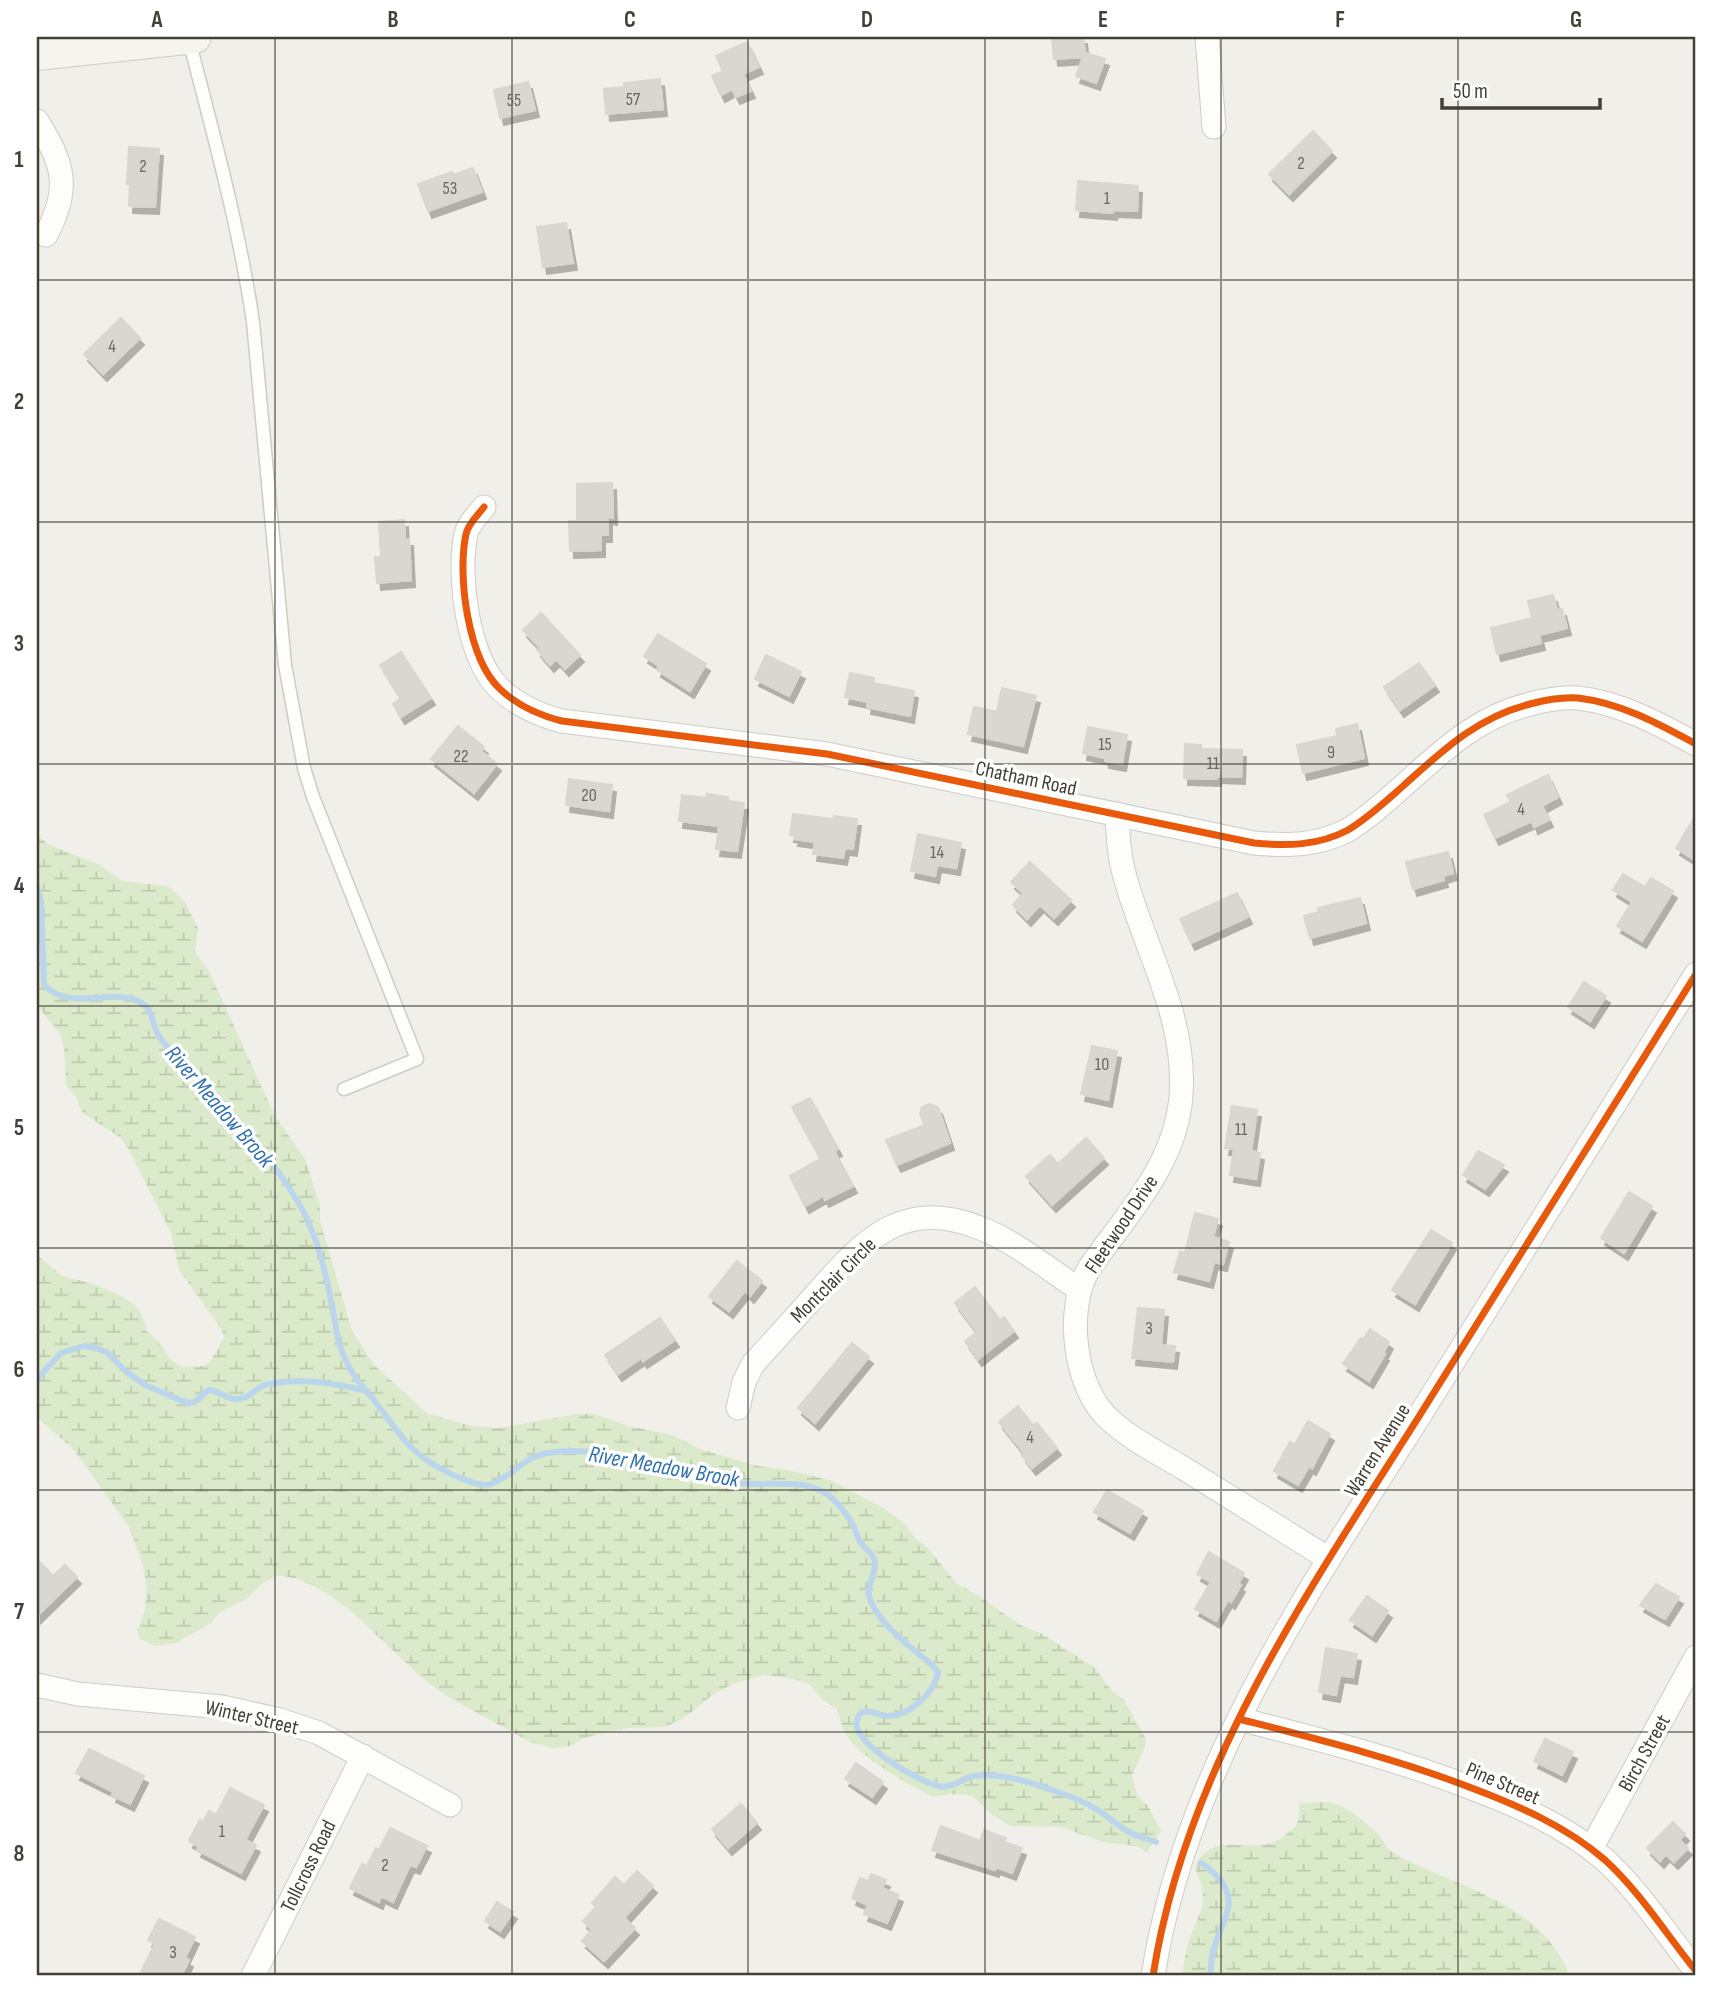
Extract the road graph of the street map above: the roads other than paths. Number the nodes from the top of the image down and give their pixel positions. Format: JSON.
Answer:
{"nodes":[{"id":1,"x":188,"y":37,"type":"edge"},
{"id":2,"x":195,"y":37,"type":"edge"},
{"id":3,"x":1207,"y":37,"type":"edge"},
{"id":4,"x":37,"y":54,"type":"edge"},
{"id":5,"x":37,"y":121,"type":"edge"},
{"id":6,"x":1214,"y":127,"type":"dead end"},
{"id":7,"x":46,"y":234,"type":"dead end"},
{"id":8,"x":484,"y":506,"type":"dead end"},
{"id":9,"x":1696,"y":744,"type":"edge"},
{"id":10,"x":1117,"y":814,"type":"junction"},
{"id":11,"x":1696,"y":974,"type":"edge"},
{"id":12,"x":344,"y":1089,"type":"dead end"},
{"id":13,"x":1080,"y":1290,"type":"junction"},
{"id":14,"x":738,"y":1408,"type":"dead end"},
{"id":15,"x":1329,"y":1559,"type":"junction"},
{"id":16,"x":1696,"y":1657,"type":"edge"},
{"id":17,"x":37,"y":1685,"type":"edge"},
{"id":18,"x":1239,"y":1719,"type":"junction"},
{"id":19,"x":363,"y":1756,"type":"junction"},
{"id":20,"x":450,"y":1805,"type":"dead end"},
{"id":21,"x":1591,"y":1849,"type":"junction"},
{"id":22,"x":1696,"y":1971,"type":"edge"},
{"id":23,"x":253,"y":1976,"type":"edge"},
{"id":24,"x":1153,"y":1976,"type":"edge"}],
"edges":[{"from":1,"to":2,"type":"main road"},
{"from":1,"to":4,"type":"main road"},
{"from":1,"to":12,"type":"lane"},
{"from":3,"to":6,"type":"street"},
{"from":5,"to":7,"type":"street"},
{"from":8,"to":10,"type":"street","name":"Chatham Road"},
{"from":9,"to":10,"type":"street","name":"Chatham Road"},
{"from":10,"to":13,"type":"street","name":"Fleetwood Drive"},
{"from":11,"to":15,"type":"street","name":"Warren Avenue"},
{"from":13,"to":14,"type":"street","name":"Montclair Circle"},
{"from":13,"to":15,"type":"street","name":"Fleetwood Drive"},
{"from":15,"to":18,"type":"street","name":"Warren Avenue"},
{"from":16,"to":21,"type":"street","name":"Birch Street"},
{"from":17,"to":19,"type":"street","name":"Winter Street"},
{"from":18,"to":21,"type":"street","name":"Pine Street"},
{"from":18,"to":24,"type":"street","name":"Warren Avenue"},
{"from":19,"to":20,"type":"street","name":"Winter Street"},
{"from":19,"to":23,"type":"street","name":"Tollcross Road"},
{"from":21,"to":22,"type":"street","name":"Pine Street"}]}
